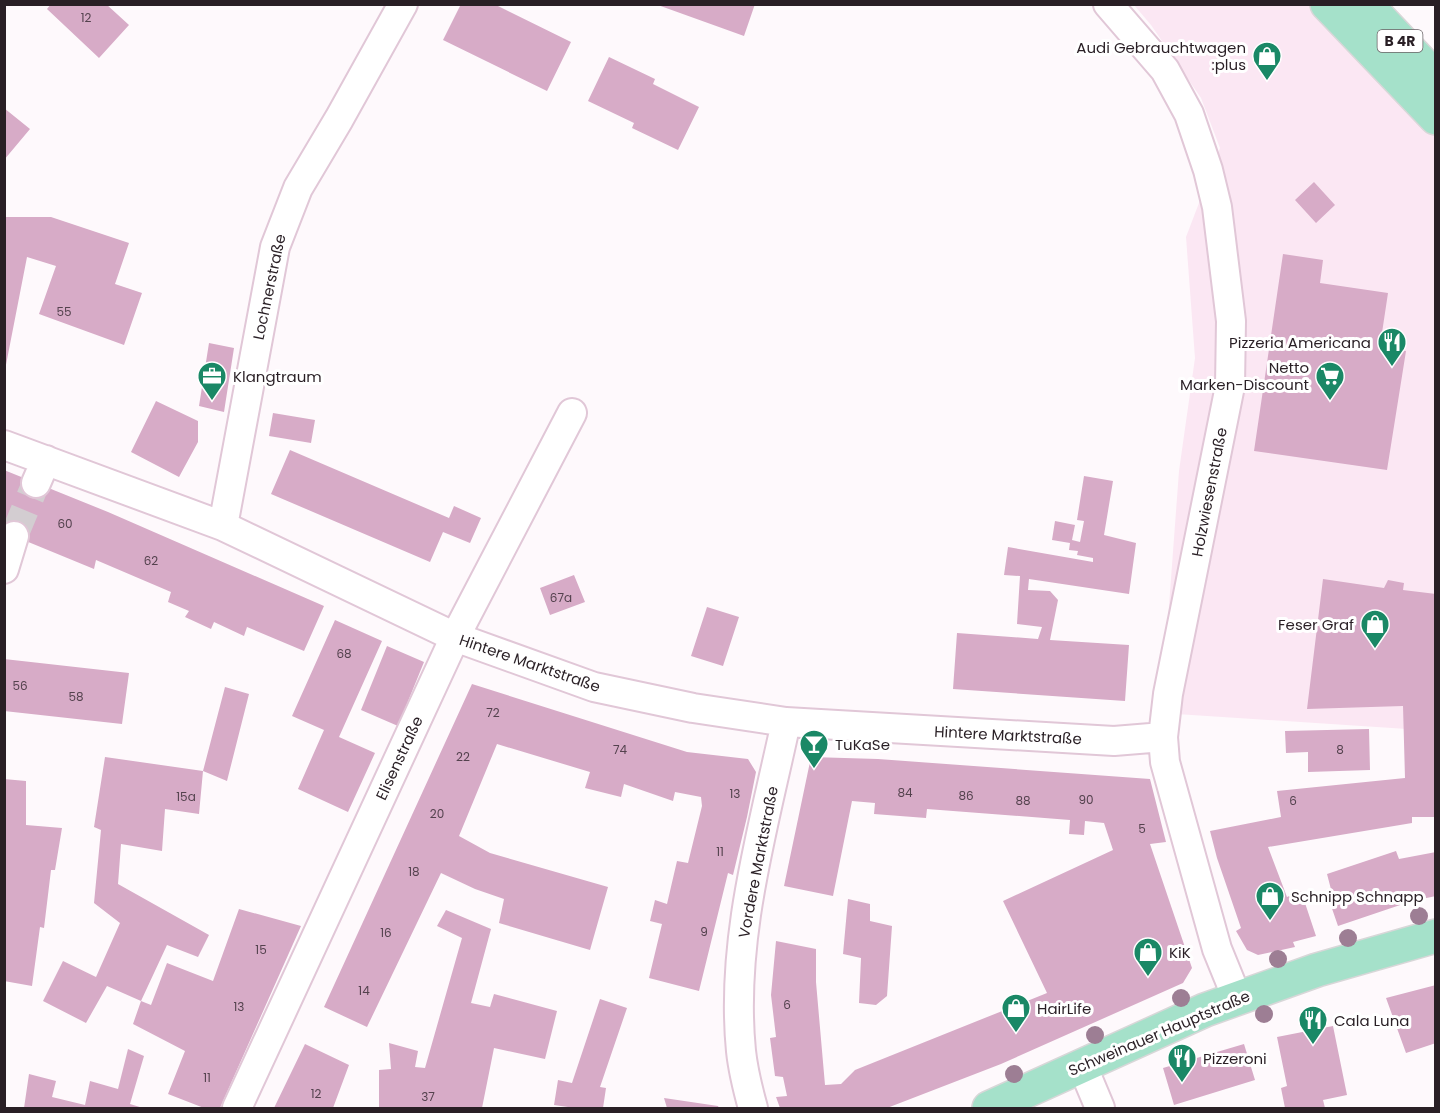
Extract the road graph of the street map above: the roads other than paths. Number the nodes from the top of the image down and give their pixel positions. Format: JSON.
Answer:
{"nodes":[{"id":1,"x":403,"y":4,"type":"edge"},
{"id":2,"x":1108,"y":4,"type":"edge"},
{"id":3,"x":1327,"y":4,"type":"edge"},
{"id":4,"x":1366,"y":4,"type":"edge"},
{"id":5,"x":1436,"y":78,"type":"edge"},
{"id":6,"x":1436,"y":118,"type":"edge"},
{"id":7,"x":572,"y":413,"type":"dead end"},
{"id":8,"x":4,"y":445,"type":"edge"},
{"id":9,"x":223,"y":526,"type":"junction"},
{"id":10,"x":14,"y":536,"type":"tunnel mouth"},
{"id":11,"x":4,"y":569,"type":"edge"},
{"id":12,"x":455,"y":637,"type":"junction"},
{"id":13,"x":786,"y":722,"type":"junction"},
{"id":14,"x":1163,"y":737,"type":"junction"},
{"id":15,"x":1436,"y":936,"type":"edge"},
{"id":16,"x":1238,"y":998,"type":"junction"},
{"id":17,"x":1082,"y":1065,"type":"junction"},
{"id":18,"x":237,"y":1108,"type":"edge"},
{"id":19,"x":753,"y":1108,"type":"edge"},
{"id":20,"x":989,"y":1108,"type":"edge"},
{"id":21,"x":1100,"y":1108,"type":"edge"}],
"edges":[{"from":1,"to":9,"type":"street","name":"Lochnerstraße"},
{"from":2,"to":14,"type":"street","name":"Holzwiesenstraße"},
{"from":3,"to":6,"type":"main road","number":"B 4R"},
{"from":4,"to":5,"type":"main road","number":"B 4R"},
{"from":7,"to":12,"type":"street","name":"Elisenstraße"},
{"from":8,"to":9,"type":"street","name":"Hintere Marktstraße"},
{"from":9,"to":12,"type":"street","name":"Hintere Marktstraße"},
{"from":10,"to":11,"type":"street"},
{"from":12,"to":13,"type":"street","name":"Hintere Marktstraße"},
{"from":12,"to":18,"type":"street","name":"Elisenstraße"},
{"from":13,"to":14,"type":"street","name":"Hintere Marktstraße"},
{"from":13,"to":19,"type":"street","name":"Vordere Marktstraße"},
{"from":14,"to":16,"type":"street","name":"Holzwiesenstraße"},
{"from":15,"to":16,"type":"main road","name":"Schweinauer Hauptstraße"},
{"from":16,"to":17,"type":"main road","name":"Schweinauer Hauptstraße"},
{"from":17,"to":20,"type":"main road","name":"Schweinauer Hauptstraße"},
{"from":17,"to":21,"type":"street"}]}
